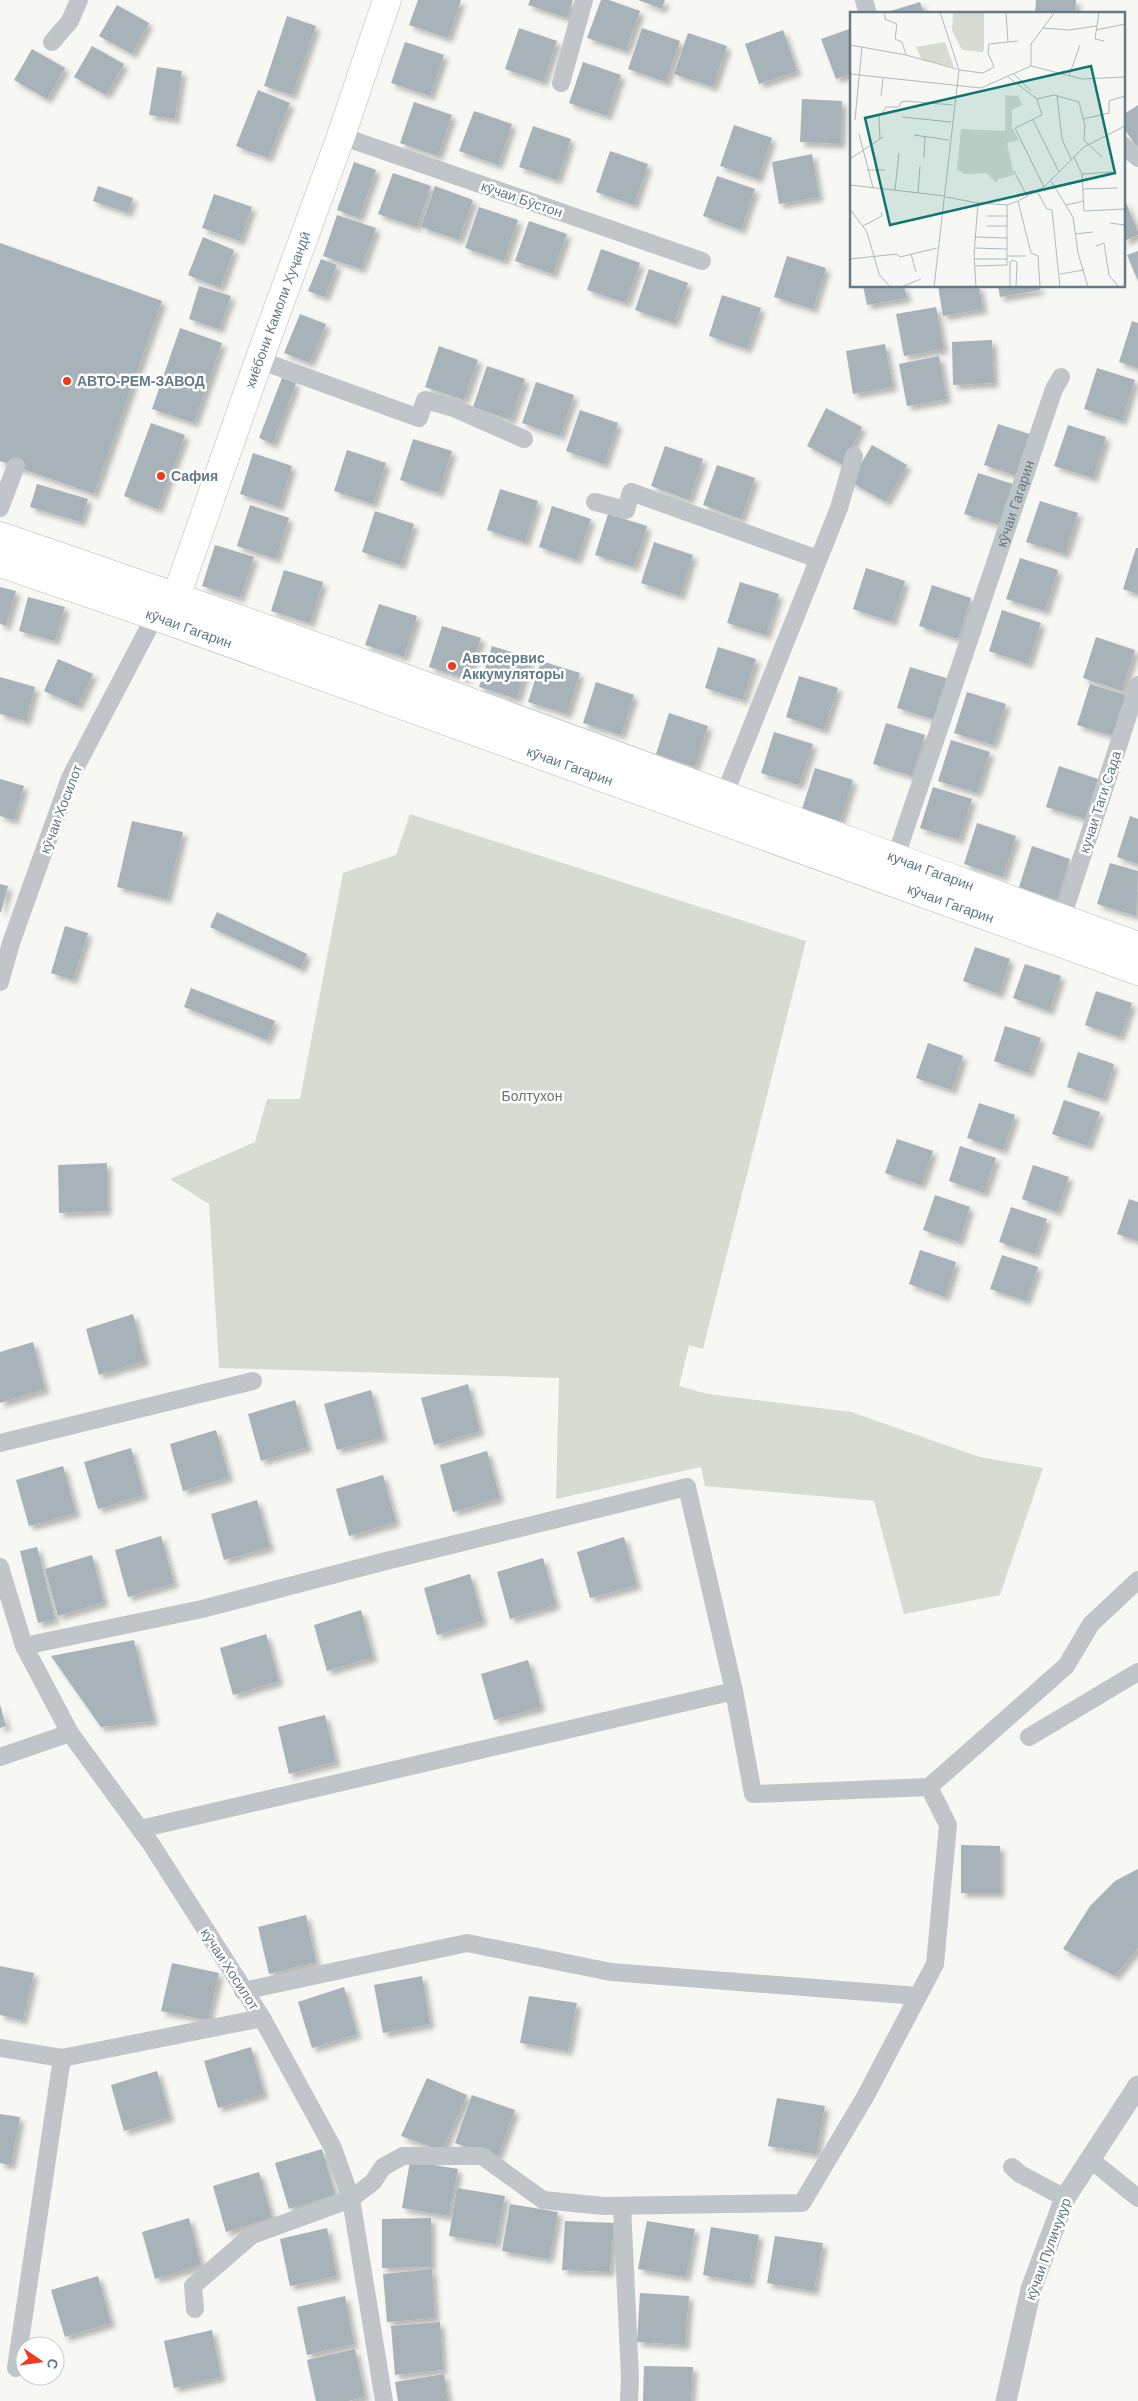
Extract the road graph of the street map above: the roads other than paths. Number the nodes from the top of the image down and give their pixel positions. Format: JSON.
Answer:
{"nodes":[{"id":1,"x":80,"y":0,"type":"edge"},
{"id":2,"x":373,"y":0,"type":"edge"},
{"id":3,"x":387,"y":0,"type":"edge"},
{"id":4,"x":584,"y":0,"type":"edge"},
{"id":5,"x":52,"y":42,"type":"dead end"},
{"id":6,"x":561,"y":83,"type":"dead end"},
{"id":7,"x":341,"y":136,"type":"junction"},
{"id":8,"x":1126,"y":148,"type":"edge"},
{"id":9,"x":1138,"y":158,"type":"edge"},
{"id":10,"x":702,"y":261,"type":"dead end"},
{"id":11,"x":260,"y":360,"type":"junction"},
{"id":12,"x":1061,"y":377,"type":"dead end"},
{"id":13,"x":524,"y":439,"type":"dead end"},
{"id":14,"x":854,"y":456,"type":"dead end"},
{"id":15,"x":16,"y":466,"type":"dead end"},
{"id":16,"x":595,"y":502,"type":"dead end"},
{"id":17,"x":0,"y":508,"type":"edge"},
{"id":18,"x":0,"y":536,"type":"edge"},
{"id":19,"x":818,"y":558,"type":"junction"},
{"id":20,"x":0,"y":563,"type":"edge"},
{"id":21,"x":166,"y":606,"type":"junction"},
{"id":22,"x":1138,"y":685,"type":"edge"},
{"id":23,"x":725,"y":793,"type":"junction"},
{"id":24,"x":895,"y":859,"type":"junction"},
{"id":25,"x":1062,"y":918,"type":"junction"},
{"id":26,"x":5,"y":942,"type":"edge"},
{"id":27,"x":1138,"y":946,"type":"edge"},
{"id":28,"x":1138,"y":970,"type":"edge"},
{"id":29,"x":0,"y":982,"type":"edge"},
{"id":30,"x":254,"y":1382,"type":"dead end"},
{"id":31,"x":0,"y":1443,"type":"edge"},
{"id":32,"x":0,"y":1567,"type":"edge"},
{"id":33,"x":1138,"y":1580,"type":"edge"},
{"id":34,"x":24,"y":1646,"type":"junction"},
{"id":35,"x":1138,"y":1672,"type":"edge"},
{"id":36,"x":734,"y":1691,"type":"junction"},
{"id":37,"x":70,"y":1733,"type":"junction"},
{"id":38,"x":1029,"y":1737,"type":"dead end"},
{"id":39,"x":0,"y":1757,"type":"edge"},
{"id":40,"x":929,"y":1787,"type":"junction"},
{"id":41,"x":140,"y":1829,"type":"junction"},
{"id":42,"x":244,"y":1991,"type":"junction"},
{"id":43,"x":918,"y":1996,"type":"junction"},
{"id":44,"x":262,"y":2018,"type":"junction"},
{"id":45,"x":0,"y":2048,"type":"edge"},
{"id":46,"x":62,"y":2058,"type":"junction"},
{"id":47,"x":1138,"y":2086,"type":"edge"},
{"id":48,"x":1091,"y":2160,"type":"junction"},
{"id":49,"x":1012,"y":2167,"type":"dead end"},
{"id":50,"x":1065,"y":2198,"type":"junction"},
{"id":51,"x":1138,"y":2198,"type":"edge"},
{"id":52,"x":351,"y":2199,"type":"junction"},
{"id":53,"x":622,"y":2206,"type":"junction"},
{"id":54,"x":195,"y":2309,"type":"dead end"},
{"id":55,"x":21,"y":2336,"type":"edge"},
{"id":56,"x":384,"y":2401,"type":"edge"},
{"id":57,"x":629,"y":2401,"type":"edge"},
{"id":58,"x":1006,"y":2401,"type":"edge"}],
"edges":[{"from":1,"to":5,"type":"street"},
{"from":2,"to":21,"type":"main road","name":"хиёбони Камоли Хуҷандӣ"},
{"from":3,"to":7,"type":"main road","name":"хиёбони Камоли Хуҷандӣ"},
{"from":4,"to":6,"type":"street"},
{"from":7,"to":10,"type":"street","name":"кӯчаи Бӯстон"},
{"from":7,"to":11,"type":"main road","name":"хиёбони Камоли Хуҷандӣ"},
{"from":8,"to":9,"type":"street"},
{"from":11,"to":13,"type":"street"},
{"from":11,"to":21,"type":"main road","name":"хиёбони Камоли Хуҷандӣ"},
{"from":12,"to":24,"type":"street","name":"кӯчаи Гагарин"},
{"from":14,"to":19,"type":"street"},
{"from":15,"to":17,"type":"street"},
{"from":16,"to":19,"type":"street"},
{"from":18,"to":21,"type":"main road","name":"кӯчаи Гагарин"},
{"from":19,"to":23,"type":"street"},
{"from":20,"to":21,"type":"main road","name":"кӯчаи Гагарин"},
{"from":21,"to":23,"type":"main road","name":"кӯчаи Гагарин"},
{"from":21,"to":26,"type":"street","name":"кӯчаи Хосилот"},
{"from":21,"to":28,"type":"main road","name":"кӯчаи Гагарин"},
{"from":22,"to":25,"type":"street","name":"кучаи Таги Сада"},
{"from":23,"to":24,"type":"main road","name":"кучаи Гагарин"},
{"from":24,"to":25,"type":"main road","name":"кучаи Гагарин"},
{"from":25,"to":27,"type":"main road","name":"кучаи Гагарин"},
{"from":26,"to":29,"type":"street","name":"кӯчаи Хосилот"},
{"from":30,"to":31,"type":"street"},
{"from":32,"to":34,"type":"street","name":"кӯчаи Хосилот"},
{"from":33,"to":40,"type":"street"},
{"from":34,"to":36,"type":"street"},
{"from":34,"to":37,"type":"street","name":"кӯчаи Хосилот"},
{"from":35,"to":38,"type":"street"},
{"from":36,"to":40,"type":"street"},
{"from":36,"to":41,"type":"street"},
{"from":37,"to":39,"type":"street"},
{"from":37,"to":41,"type":"street","name":"кӯчаи Хосилот"},
{"from":40,"to":43,"type":"street"},
{"from":41,"to":42,"type":"street","name":"кӯчаи Хосилот"},
{"from":42,"to":43,"type":"street"},
{"from":42,"to":44,"type":"street","name":"кӯчаи Хосилот"},
{"from":43,"to":53,"type":"street"},
{"from":44,"to":46,"type":"street"},
{"from":44,"to":52,"type":"street","name":"кӯчаи Хосилот"},
{"from":45,"to":46,"type":"street"},
{"from":46,"to":55,"type":"street"},
{"from":47,"to":48,"type":"street","name":"кӯчаи Пуличуқур"},
{"from":48,"to":50,"type":"street","name":"кӯчаи Пуличуқур"},
{"from":48,"to":51,"type":"street"},
{"from":49,"to":50,"type":"street"},
{"from":50,"to":58,"type":"street","name":"кӯчаи Пуличуқур"},
{"from":52,"to":53,"type":"street"},
{"from":52,"to":54,"type":"street"},
{"from":52,"to":56,"type":"street","name":"кӯчаи Хосилот"},
{"from":53,"to":57,"type":"street"}]}
